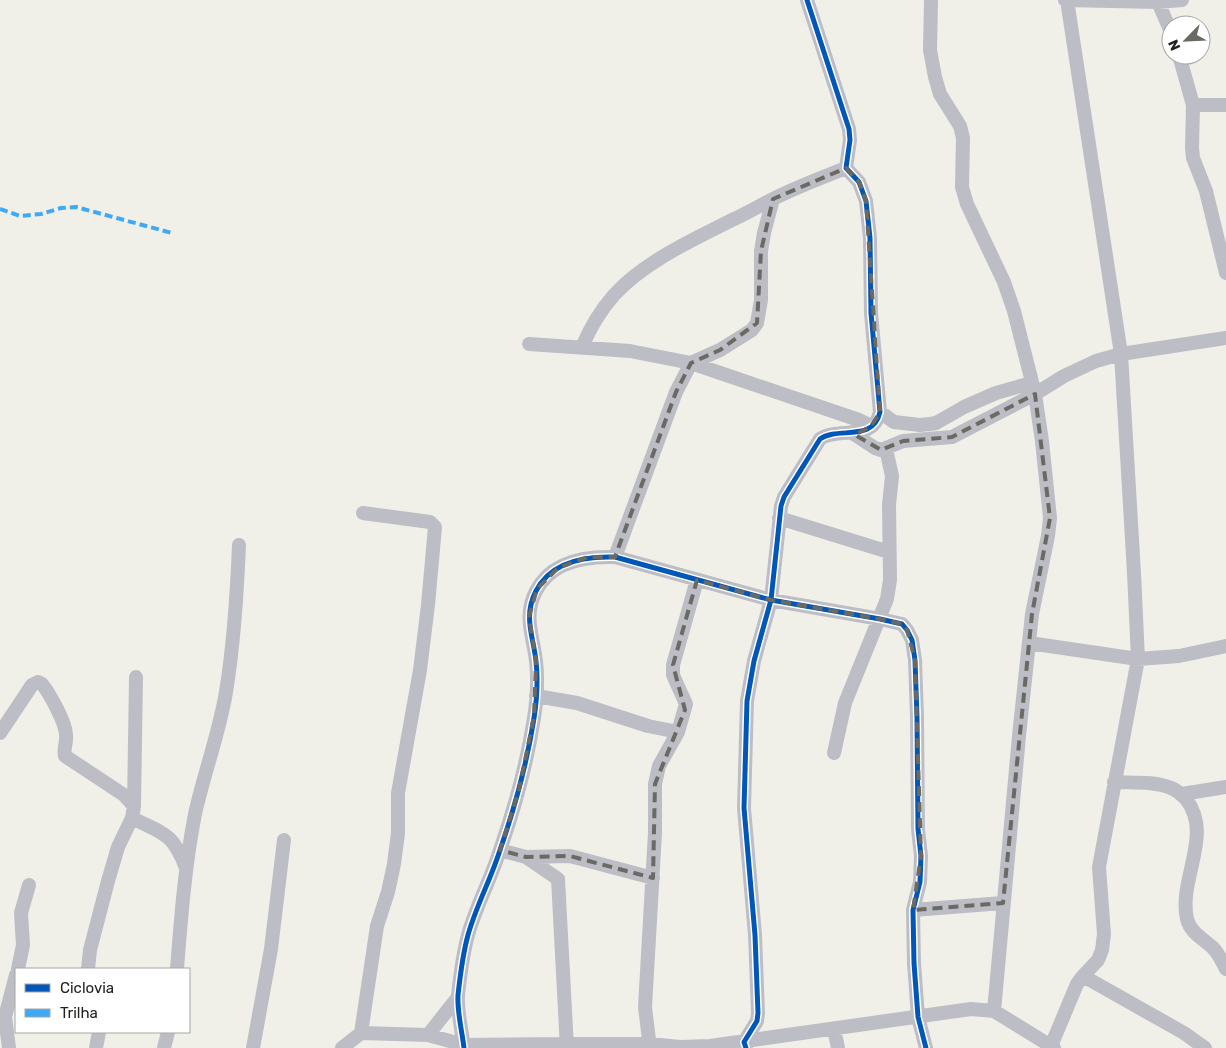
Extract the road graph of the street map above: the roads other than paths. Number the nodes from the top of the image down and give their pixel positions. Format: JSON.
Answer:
{"nodes":[{"id":1,"x":807,"y":0,"type":"edge"},
{"id":2,"x":931,"y":0,"type":"edge"},
{"id":3,"x":1066,"y":0,"type":"edge"},
{"id":4,"x":1182,"y":0,"type":"edge"},
{"id":5,"x":1158,"y":2,"type":"junction"},
{"id":6,"x":1164,"y":15,"type":"edge"},
{"id":7,"x":1182,"y":65,"type":"edge"},
{"id":8,"x":1194,"y":104,"type":"junction"},
{"id":9,"x":1226,"y":104,"type":"edge"},
{"id":10,"x":846,"y":168,"type":"junction"},
{"id":11,"x":773,"y":199,"type":"junction"},
{"id":12,"x":1226,"y":273,"type":"edge"},
{"id":13,"x":1226,"y":338,"type":"edge"},
{"id":14,"x":529,"y":344,"type":"dead end"},
{"id":15,"x":582,"y":347,"type":"junction"},
{"id":16,"x":1121,"y":354,"type":"junction"},
{"id":17,"x":691,"y":363,"type":"junction"},
{"id":18,"x":1033,"y":389,"type":"junction"},
{"id":19,"x":880,"y":412,"type":"junction"},
{"id":20,"x":871,"y":426,"type":"junction"},
{"id":21,"x":852,"y":433,"type":"junction"},
{"id":22,"x":886,"y":449,"type":"junction"},
{"id":23,"x":363,"y":513,"type":"dead end"},
{"id":24,"x":779,"y":518,"type":"junction"},
{"id":25,"x":239,"y":545,"type":"dead end"},
{"id":26,"x":889,"y":552,"type":"junction"},
{"id":27,"x":615,"y":557,"type":"junction"},
{"id":28,"x":697,"y":580,"type":"junction"},
{"id":29,"x":771,"y":600,"type":"junction"},
{"id":30,"x":880,"y":619,"type":"junction"},
{"id":31,"x":1029,"y":643,"type":"junction"},
{"id":32,"x":1226,"y":646,"type":"edge"},
{"id":33,"x":1138,"y":659,"type":"junction"},
{"id":34,"x":136,"y":677,"type":"dead end"},
{"id":35,"x":536,"y":696,"type":"junction"},
{"id":36,"x":678,"y":732,"type":"junction"},
{"id":37,"x":0,"y":733,"type":"edge"},
{"id":38,"x":834,"y":753,"type":"dead end"},
{"id":39,"x":1114,"y":782,"type":"junction"},
{"id":40,"x":1226,"y":787,"type":"edge"},
{"id":41,"x":1182,"y":794,"type":"junction"},
{"id":42,"x":133,"y":812,"type":"junction"},
{"id":43,"x":284,"y":840,"type":"dead end"},
{"id":44,"x":500,"y":850,"type":"junction"},
{"id":45,"x":526,"y":857,"type":"junction"},
{"id":46,"x":186,"y":869,"type":"junction"},
{"id":47,"x":653,"y":878,"type":"junction"},
{"id":48,"x":28,"y":885,"type":"dead end"},
{"id":49,"x":1003,"y":903,"type":"junction"},
{"id":50,"x":913,"y":910,"type":"junction"},
{"id":51,"x":18,"y":968,"type":"edge"},
{"id":52,"x":88,"y":968,"type":"edge"},
{"id":53,"x":177,"y":968,"type":"edge"},
{"id":54,"x":1226,"y":969,"type":"edge"},
{"id":55,"x":1083,"y":976,"type":"junction"},
{"id":56,"x":15,"y":981,"type":"edge"},
{"id":57,"x":458,"y":997,"type":"junction"},
{"id":58,"x":994,"y":1011,"type":"junction"},
{"id":59,"x":7,"y":1017,"type":"edge"},
{"id":60,"x":918,"y":1017,"type":"junction"},
{"id":61,"x":834,"y":1029,"type":"junction"},
{"id":62,"x":99,"y":1033,"type":"edge"},
{"id":63,"x":168,"y":1033,"type":"edge"},
{"id":64,"x":360,"y":1033,"type":"junction"},
{"id":65,"x":428,"y":1035,"type":"junction"},
{"id":66,"x":745,"y":1045,"type":"edge"},
{"id":67,"x":464,"y":1046,"type":"edge"},
{"id":68,"x":567,"y":1046,"type":"edge"},
{"id":69,"x":650,"y":1046,"type":"edge"},
{"id":70,"x":98,"y":1047,"type":"edge"},
{"id":71,"x":1052,"y":1047,"type":"edge"},
{"id":72,"x":9,"y":1048,"type":"edge"},
{"id":73,"x":164,"y":1048,"type":"edge"},
{"id":74,"x":253,"y":1048,"type":"edge"},
{"id":75,"x":342,"y":1048,"type":"edge"},
{"id":76,"x":838,"y":1048,"type":"edge"},
{"id":77,"x":926,"y":1048,"type":"edge"},
{"id":78,"x":1205,"y":1048,"type":"edge"}],
"edges":[{"from":1,"to":10,"type":"street"},
{"from":2,"to":18,"type":"street"},
{"from":3,"to":5,"type":"street"},
{"from":3,"to":16,"type":"street"},
{"from":4,"to":5,"type":"street"},
{"from":5,"to":6,"type":"street"},
{"from":7,"to":8,"type":"street"},
{"from":8,"to":9,"type":"street"},
{"from":8,"to":12,"type":"street"},
{"from":10,"to":11,"type":"street"},
{"from":10,"to":19,"type":"street"},
{"from":11,"to":15,"type":"street"},
{"from":11,"to":17,"type":"street"},
{"from":13,"to":16,"type":"street"},
{"from":14,"to":15,"type":"street"},
{"from":15,"to":17,"type":"street"},
{"from":16,"to":18,"type":"street"},
{"from":16,"to":33,"type":"street"},
{"from":17,"to":20,"type":"street"},
{"from":17,"to":27,"type":"street"},
{"from":18,"to":19,"type":"street"},
{"from":18,"to":22,"type":"street"},
{"from":18,"to":31,"type":"street"},
{"from":19,"to":20,"type":"street"},
{"from":20,"to":21,"type":"street"},
{"from":21,"to":22,"type":"street"},
{"from":21,"to":24,"type":"street"},
{"from":22,"to":26,"type":"street"},
{"from":23,"to":64,"type":"street"},
{"from":24,"to":26,"type":"street"},
{"from":24,"to":29,"type":"street"},
{"from":25,"to":46,"type":"street"},
{"from":26,"to":30,"type":"street"},
{"from":27,"to":28,"type":"street"},
{"from":27,"to":35,"type":"street"},
{"from":28,"to":29,"type":"street"},
{"from":28,"to":36,"type":"street"},
{"from":29,"to":30,"type":"street"},
{"from":29,"to":66,"type":"street"},
{"from":30,"to":38,"type":"street"},
{"from":30,"to":50,"type":"street"},
{"from":31,"to":33,"type":"street"},
{"from":31,"to":49,"type":"street"},
{"from":32,"to":33,"type":"street"},
{"from":33,"to":39,"type":"street"},
{"from":34,"to":42,"type":"street"},
{"from":35,"to":36,"type":"street"},
{"from":35,"to":44,"type":"street"},
{"from":36,"to":47,"type":"street"},
{"from":37,"to":42,"type":"street"},
{"from":39,"to":41,"type":"street"},
{"from":39,"to":55,"type":"street"},
{"from":40,"to":41,"type":"street"},
{"from":41,"to":54,"type":"street"},
{"from":42,"to":46,"type":"street"},
{"from":42,"to":52,"type":"street"},
{"from":43,"to":74,"type":"street"},
{"from":44,"to":45,"type":"street"},
{"from":44,"to":57,"type":"street"},
{"from":45,"to":47,"type":"street"},
{"from":45,"to":68,"type":"street"},
{"from":46,"to":53,"type":"street"},
{"from":47,"to":69,"type":"street"},
{"from":48,"to":51,"type":"street"},
{"from":49,"to":50,"type":"street"},
{"from":49,"to":58,"type":"street"},
{"from":50,"to":60,"type":"street"},
{"from":55,"to":71,"type":"street"},
{"from":55,"to":78,"type":"street"},
{"from":56,"to":59,"type":"street"},
{"from":57,"to":65,"type":"street"},
{"from":57,"to":67,"type":"street"},
{"from":58,"to":60,"type":"street"},
{"from":58,"to":71,"type":"street"},
{"from":59,"to":72,"type":"street"},
{"from":60,"to":61,"type":"street"},
{"from":60,"to":77,"type":"street"},
{"from":61,"to":66,"type":"street"},
{"from":61,"to":76,"type":"street"},
{"from":62,"to":70,"type":"street"},
{"from":63,"to":73,"type":"street"},
{"from":64,"to":65,"type":"street"},
{"from":64,"to":75,"type":"street"},
{"from":65,"to":67,"type":"street"},
{"from":66,"to":69,"type":"street"},
{"from":67,"to":68,"type":"street"},
{"from":68,"to":69,"type":"street"}]}
